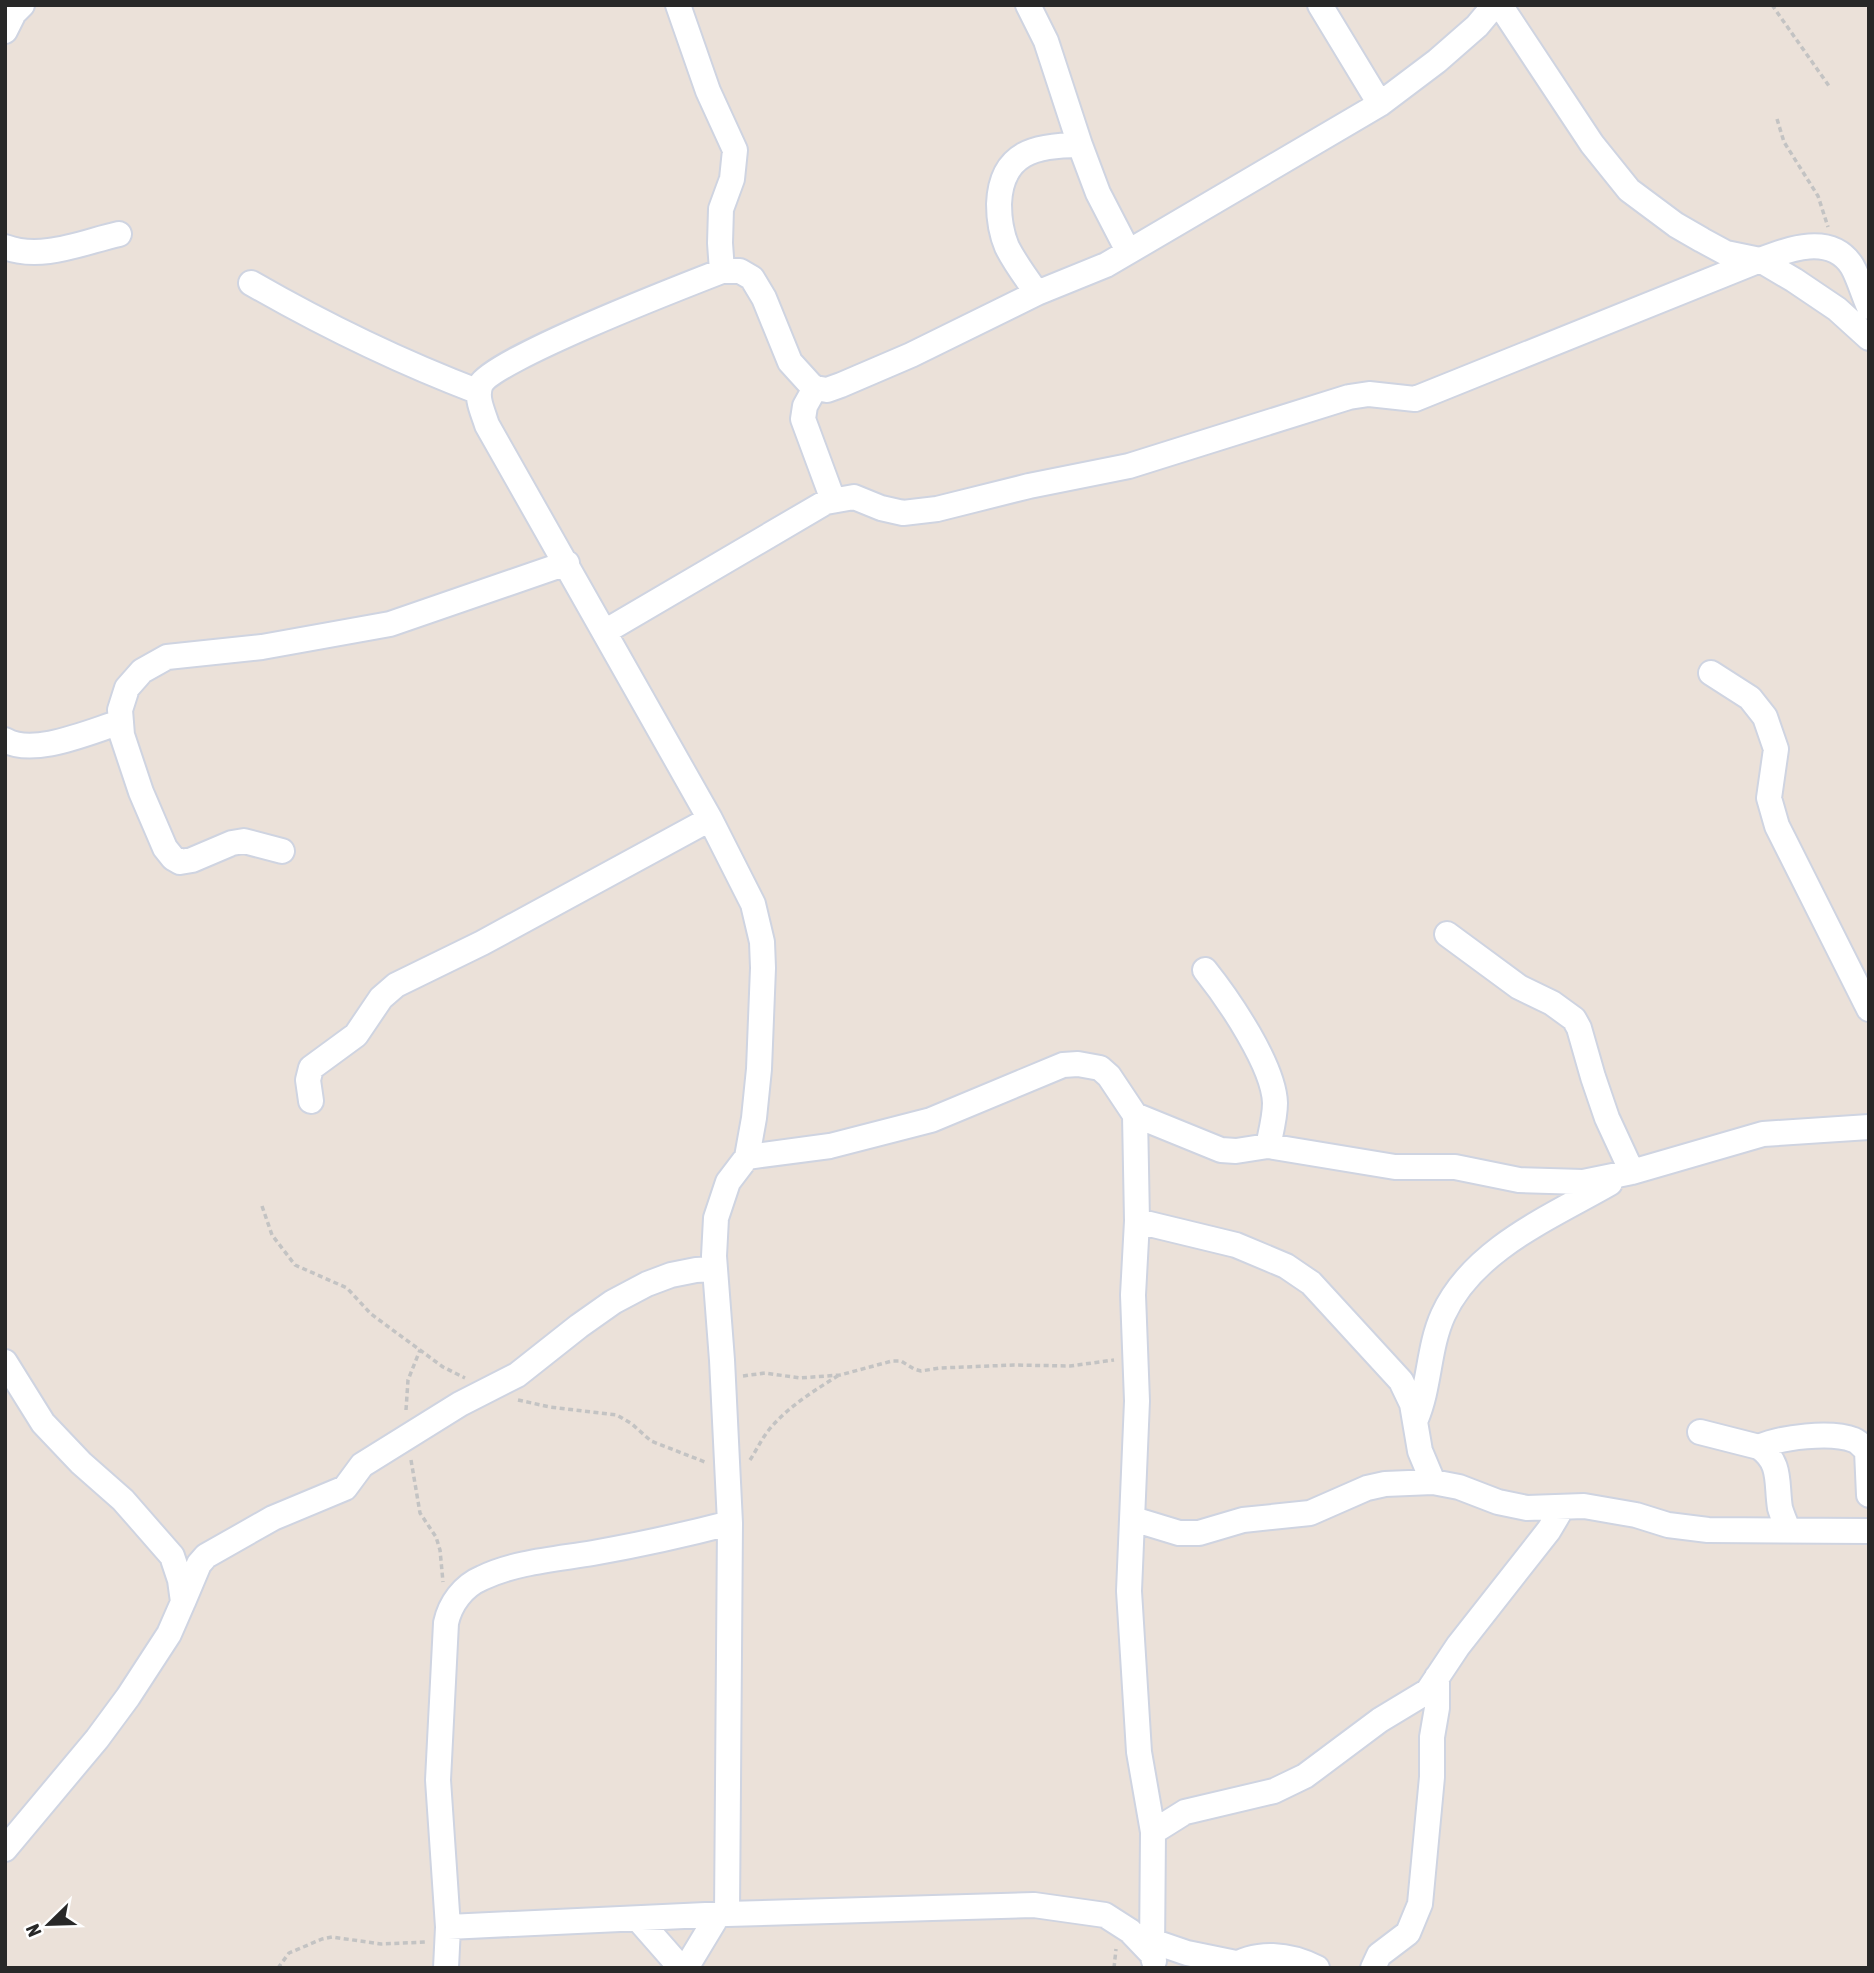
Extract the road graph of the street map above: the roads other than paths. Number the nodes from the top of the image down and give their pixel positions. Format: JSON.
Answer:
{"nodes":[{"id":1,"x":678,"y":5,"type":"edge"},
{"id":2,"x":1028,"y":5,"type":"edge"},
{"id":3,"x":1320,"y":5,"type":"edge"},
{"id":4,"x":1491,"y":5,"type":"edge"},
{"id":5,"x":1500,"y":5,"type":"edge"},
{"id":6,"x":1380,"y":104,"type":"junction"},
{"id":7,"x":1080,"y":145,"type":"junction"},
{"id":8,"x":119,"y":234,"type":"dead end"},
{"id":9,"x":5,"y":247,"type":"edge"},
{"id":10,"x":1129,"y":251,"type":"junction"},
{"id":11,"x":1760,"y":260,"type":"junction"},
{"id":12,"x":722,"y":271,"type":"junction"},
{"id":13,"x":251,"y":283,"type":"dead end"},
{"id":14,"x":1037,"y":293,"type":"junction"},
{"id":15,"x":1869,"y":307,"type":"edge"},
{"id":16,"x":1869,"y":338,"type":"edge"},
{"id":17,"x":815,"y":387,"type":"junction"},
{"id":18,"x":479,"y":392,"type":"junction"},
{"id":19,"x":833,"y":500,"type":"junction"},
{"id":20,"x":566,"y":563,"type":"junction"},
{"id":21,"x":606,"y":631,"type":"junction"},
{"id":22,"x":1711,"y":673,"type":"dead end"},
{"id":23,"x":121,"y":722,"type":"junction"},
{"id":24,"x":5,"y":740,"type":"edge"},
{"id":25,"x":710,"y":819,"type":"junction"},
{"id":26,"x":282,"y":851,"type":"dead end"},
{"id":27,"x":1447,"y":934,"type":"dead end"},
{"id":28,"x":1205,"y":971,"type":"dead end"},
{"id":29,"x":1869,"y":1009,"type":"edge"},
{"id":30,"x":310,"y":1101,"type":"dead end"},
{"id":31,"x":1135,"y":1115,"type":"junction"},
{"id":32,"x":1869,"y":1127,"type":"edge"},
{"id":33,"x":1268,"y":1146,"type":"junction"},
{"id":34,"x":747,"y":1157,"type":"junction"},
{"id":35,"x":1629,"y":1173,"type":"junction"},
{"id":36,"x":1137,"y":1221,"type":"junction"},
{"id":37,"x":715,"y":1269,"type":"junction"},
{"id":38,"x":5,"y":1363,"type":"edge"},
{"id":39,"x":1416,"y":1419,"type":"junction"},
{"id":40,"x":1700,"y":1432,"type":"dead end"},
{"id":41,"x":1759,"y":1447,"type":"junction"},
{"id":42,"x":1433,"y":1482,"type":"junction"},
{"id":43,"x":1869,"y":1495,"type":"edge"},
{"id":44,"x":1562,"y":1508,"type":"junction"},
{"id":45,"x":1133,"y":1519,"type":"junction"},
{"id":46,"x":730,"y":1523,"type":"junction"},
{"id":47,"x":1788,"y":1529,"type":"junction"},
{"id":48,"x":1869,"y":1531,"type":"edge"},
{"id":49,"x":183,"y":1602,"type":"junction"},
{"id":50,"x":1437,"y":1677,"type":"junction"},
{"id":51,"x":1153,"y":1832,"type":"junction"},
{"id":52,"x":5,"y":1849,"type":"edge"},
{"id":53,"x":722,"y":1915,"type":"junction"},
{"id":54,"x":638,"y":1919,"type":"junction"},
{"id":55,"x":447,"y":1934,"type":"junction"},
{"id":56,"x":1153,"y":1954,"type":"edge"},
{"id":57,"x":1233,"y":1966,"type":"edge"},
{"id":58,"x":446,"y":1968,"type":"edge"},
{"id":59,"x":683,"y":1968,"type":"edge"},
{"id":60,"x":1317,"y":1968,"type":"edge"},
{"id":61,"x":1373,"y":1968,"type":"edge"}],
"edges":[{"from":1,"to":12,"type":"street"},
{"from":2,"to":7,"type":"street"},
{"from":3,"to":6,"type":"street"},
{"from":4,"to":6,"type":"street"},
{"from":5,"to":11,"type":"street"},
{"from":6,"to":10,"type":"street"},
{"from":7,"to":10,"type":"street"},
{"from":7,"to":14,"type":"street"},
{"from":8,"to":9,"type":"street"},
{"from":10,"to":14,"type":"street"},
{"from":11,"to":15,"type":"street"},
{"from":11,"to":16,"type":"street"},
{"from":11,"to":19,"type":"street"},
{"from":12,"to":17,"type":"street"},
{"from":12,"to":18,"type":"street"},
{"from":13,"to":18,"type":"street"},
{"from":14,"to":17,"type":"street"},
{"from":17,"to":19,"type":"street"},
{"from":18,"to":20,"type":"street"},
{"from":19,"to":21,"type":"street"},
{"from":20,"to":21,"type":"street"},
{"from":20,"to":23,"type":"street"},
{"from":21,"to":25,"type":"street"},
{"from":22,"to":29,"type":"street"},
{"from":23,"to":24,"type":"street"},
{"from":23,"to":26,"type":"street"},
{"from":25,"to":30,"type":"street"},
{"from":25,"to":34,"type":"street"},
{"from":27,"to":35,"type":"street"},
{"from":28,"to":33,"type":"street"},
{"from":31,"to":33,"type":"street"},
{"from":31,"to":34,"type":"street"},
{"from":31,"to":36,"type":"street"},
{"from":32,"to":35,"type":"street"},
{"from":33,"to":35,"type":"street"},
{"from":34,"to":37,"type":"street"},
{"from":35,"to":39,"type":"street"},
{"from":36,"to":39,"type":"street"},
{"from":36,"to":45,"type":"street"},
{"from":37,"to":46,"type":"street"},
{"from":37,"to":49,"type":"street"},
{"from":38,"to":49,"type":"street"},
{"from":39,"to":42,"type":"street"},
{"from":40,"to":41,"type":"street"},
{"from":41,"to":43,"type":"street"},
{"from":41,"to":47,"type":"street"},
{"from":42,"to":44,"type":"street"},
{"from":42,"to":45,"type":"street"},
{"from":44,"to":47,"type":"street"},
{"from":44,"to":50,"type":"street"},
{"from":45,"to":51,"type":"street"},
{"from":46,"to":53,"type":"street"},
{"from":46,"to":55,"type":"street"},
{"from":47,"to":48,"type":"street"},
{"from":49,"to":52,"type":"street"},
{"from":50,"to":51,"type":"street"},
{"from":50,"to":61,"type":"street"},
{"from":51,"to":56,"type":"street"},
{"from":53,"to":54,"type":"street"},
{"from":53,"to":56,"type":"street"},
{"from":53,"to":59,"type":"street"},
{"from":54,"to":55,"type":"street"},
{"from":54,"to":59,"type":"street"},
{"from":55,"to":58,"type":"street"},
{"from":56,"to":57,"type":"street"},
{"from":57,"to":60,"type":"street"}]}
